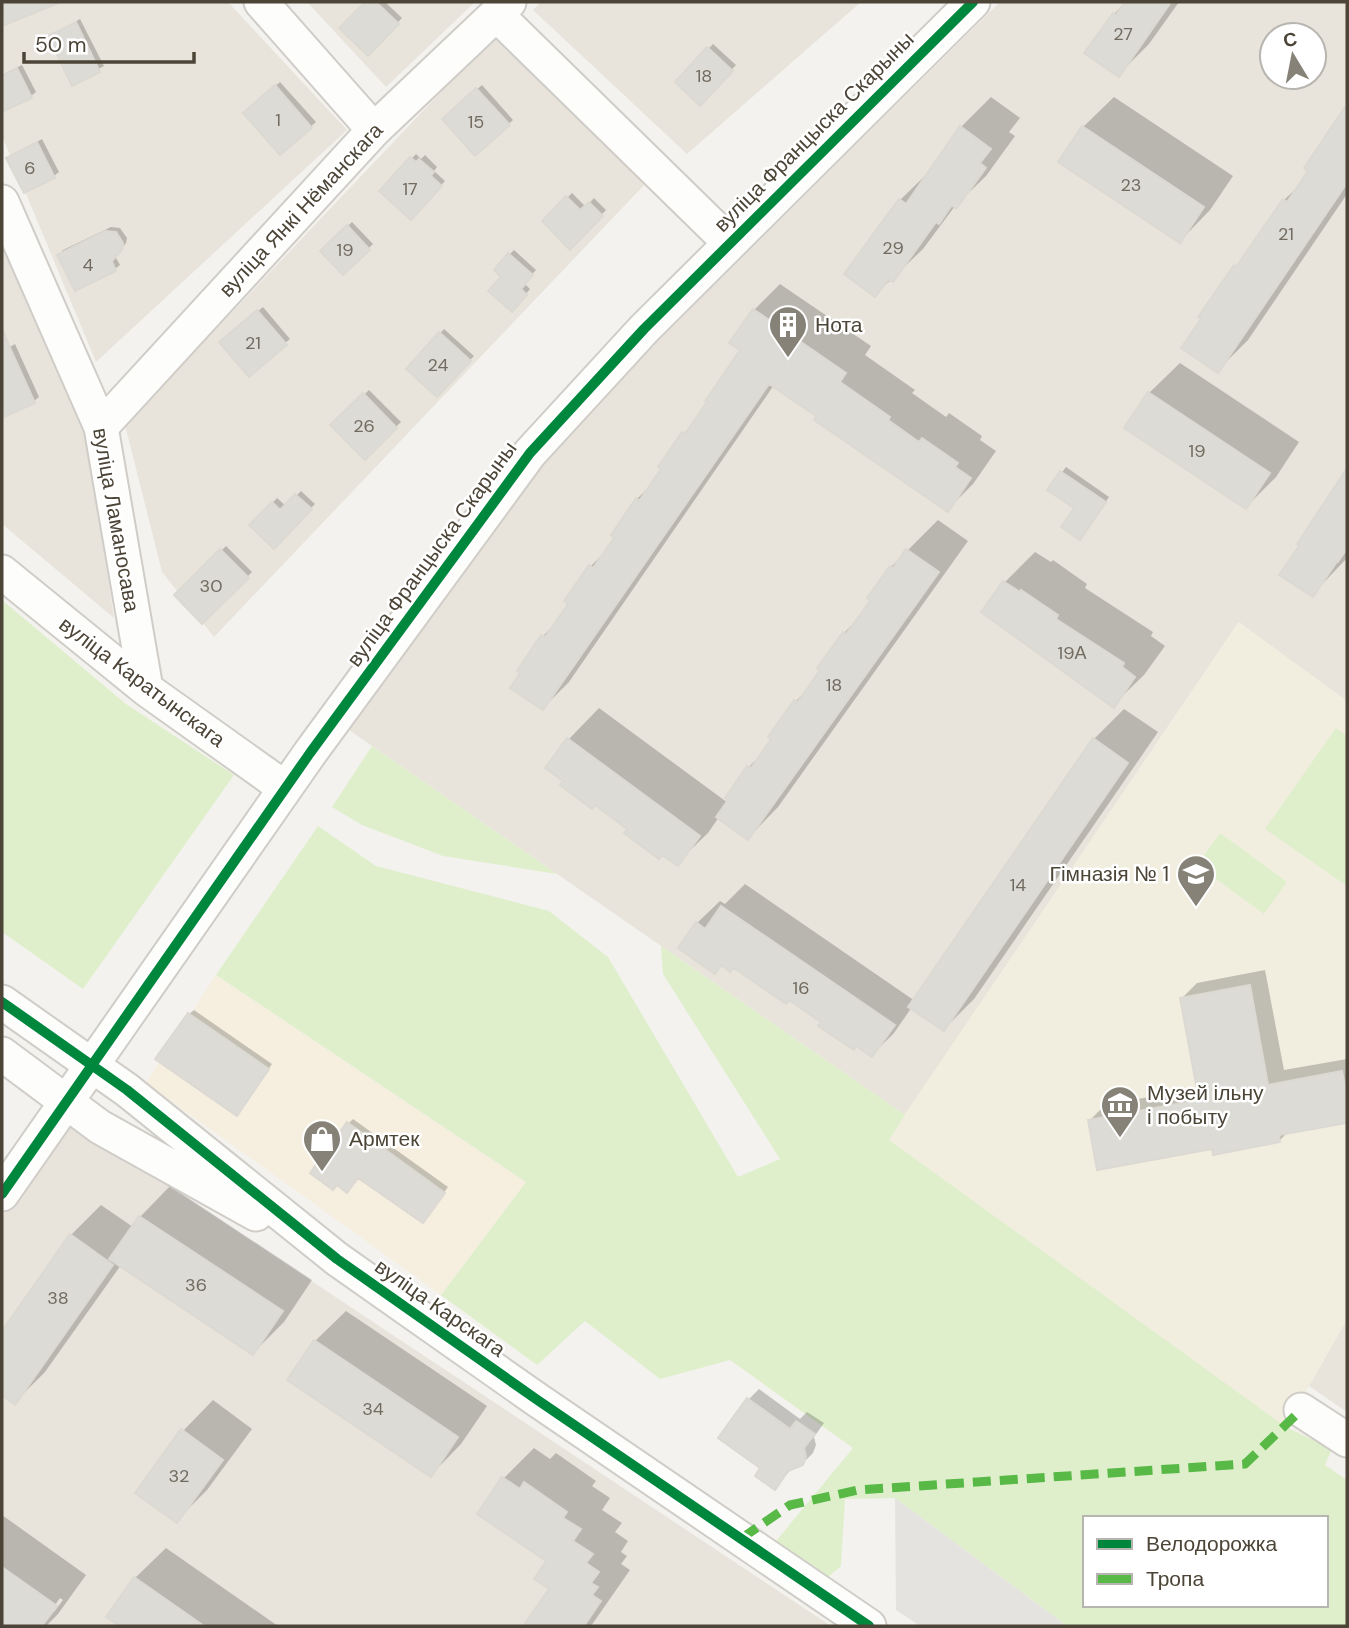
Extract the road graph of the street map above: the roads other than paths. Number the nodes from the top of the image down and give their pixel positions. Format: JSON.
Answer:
{"nodes":[{"id":1,"x":261,"y":2,"type":"edge"},
{"id":2,"x":973,"y":2,"type":"edge"},
{"id":3,"x":503,"y":8,"type":"edge"},
{"id":4,"x":374,"y":130,"type":"junction"},
{"id":5,"x":2,"y":202,"type":"edge"},
{"id":6,"x":729,"y":242,"type":"junction"},
{"id":7,"x":101,"y":426,"type":"junction"},
{"id":8,"x":2,"y":572,"type":"edge"},
{"id":9,"x":146,"y":689,"type":"junction"},
{"id":10,"x":285,"y":788,"type":"junction"},
{"id":11,"x":2,"y":1002,"type":"edge"},
{"id":12,"x":2,"y":1054,"type":"edge"},
{"id":13,"x":92,"y":1066,"type":"junction"},
{"id":14,"x":67,"y":1102,"type":"junction"},
{"id":15,"x":2,"y":1194,"type":"edge"},
{"id":16,"x":337,"y":1259,"type":"junction"},
{"id":17,"x":1301,"y":1410,"type":"dead end"},
{"id":18,"x":1347,"y":1440,"type":"edge"},
{"id":19,"x":869,"y":1626,"type":"edge"}],
"edges":[{"from":1,"to":4,"type":"street"},
{"from":2,"to":6,"type":"street","name":"вуліца Францыска Скарыны"},
{"from":3,"to":4,"type":"street","name":"вуліца Янкі Нёманскага"},
{"from":3,"to":6,"type":"street"},
{"from":4,"to":7,"type":"street","name":"вуліца Янкі Нёманскага"},
{"from":5,"to":7,"type":"street","name":"вуліца Ламаносава"},
{"from":6,"to":10,"type":"street","name":"вуліца Францыска Скарыны"},
{"from":7,"to":9,"type":"street","name":"вуліца Ламаносава"},
{"from":8,"to":9,"type":"street","name":"вуліца Каратынскага"},
{"from":9,"to":10,"type":"street","name":"вуліца Каратынскага"},
{"from":10,"to":13,"type":"street","name":"вуліца Францыска Скарыны"},
{"from":11,"to":13,"type":"street","name":"вуліца Карскага"},
{"from":12,"to":14,"type":"street","name":"вуліца Карскага"},
{"from":13,"to":14,"type":"street","name":"вуліца Францыска Скарыны"},
{"from":13,"to":16,"type":"street","name":"вуліца Карскага"},
{"from":14,"to":15,"type":"street","name":"вуліца Францыска Скарыны"},
{"from":14,"to":16,"type":"street","name":"вуліца Карскага"},
{"from":16,"to":19,"type":"street","name":"вуліца Карскага"},
{"from":17,"to":18,"type":"street"}]}
